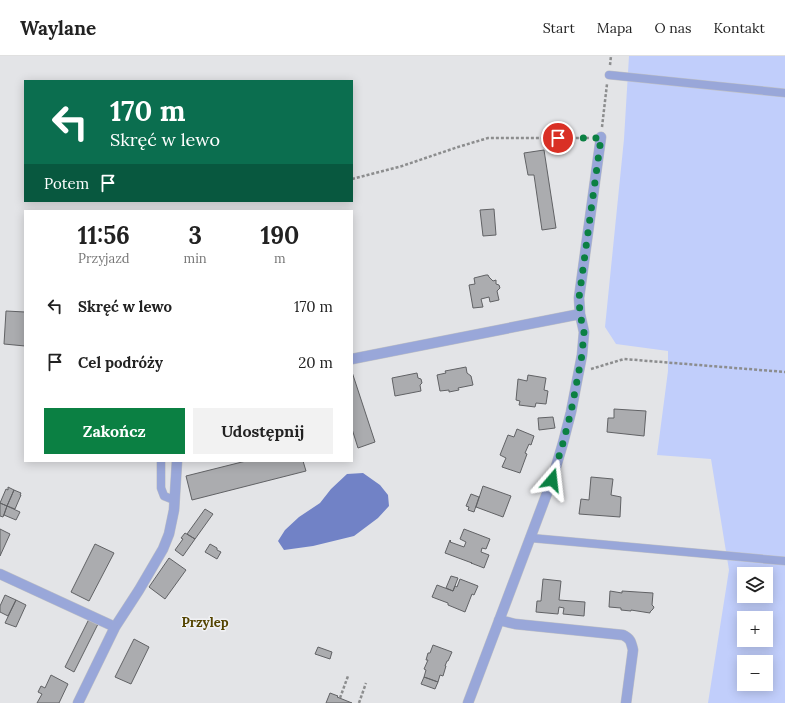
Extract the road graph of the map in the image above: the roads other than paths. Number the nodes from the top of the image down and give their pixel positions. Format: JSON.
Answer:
{"nodes":[{"id":1,"x":609,"y":75,"type":"road end"},
{"id":2,"x":785,"y":93,"type":"edge"},
{"id":3,"x":601,"y":138,"type":"road end"},
{"id":4,"x":580,"y":314,"type":"junction"},
{"id":5,"x":353,"y":359,"type":"edge"},
{"id":6,"x":161,"y":462,"type":"edge"},
{"id":7,"x":177,"y":462,"type":"edge"},
{"id":8,"x":174,"y":500,"type":"junction"},
{"id":9,"x":531,"y":538,"type":"junction"},
{"id":10,"x":785,"y":561,"type":"edge"},
{"id":11,"x":0,"y":574,"type":"edge"},
{"id":12,"x":500,"y":620,"type":"junction"},
{"id":13,"x":115,"y":626,"type":"junction"},
{"id":14,"x":78,"y":703,"type":"edge"},
{"id":15,"x":468,"y":703,"type":"edge"},
{"id":16,"x":626,"y":703,"type":"edge"}],
"edges":[{"from":1,"to":2,"type":"lane"},
{"from":3,"to":4,"type":"street"},
{"from":4,"to":5,"type":"street"},
{"from":4,"to":9,"type":"street"},
{"from":6,"to":8,"type":"lane"},
{"from":7,"to":8,"type":"street"},
{"from":8,"to":13,"type":"street"},
{"from":9,"to":10,"type":"lane"},
{"from":9,"to":12,"type":"street"},
{"from":11,"to":13,"type":"street"},
{"from":12,"to":15,"type":"street"},
{"from":12,"to":16,"type":"street"},
{"from":13,"to":14,"type":"street"}]}
